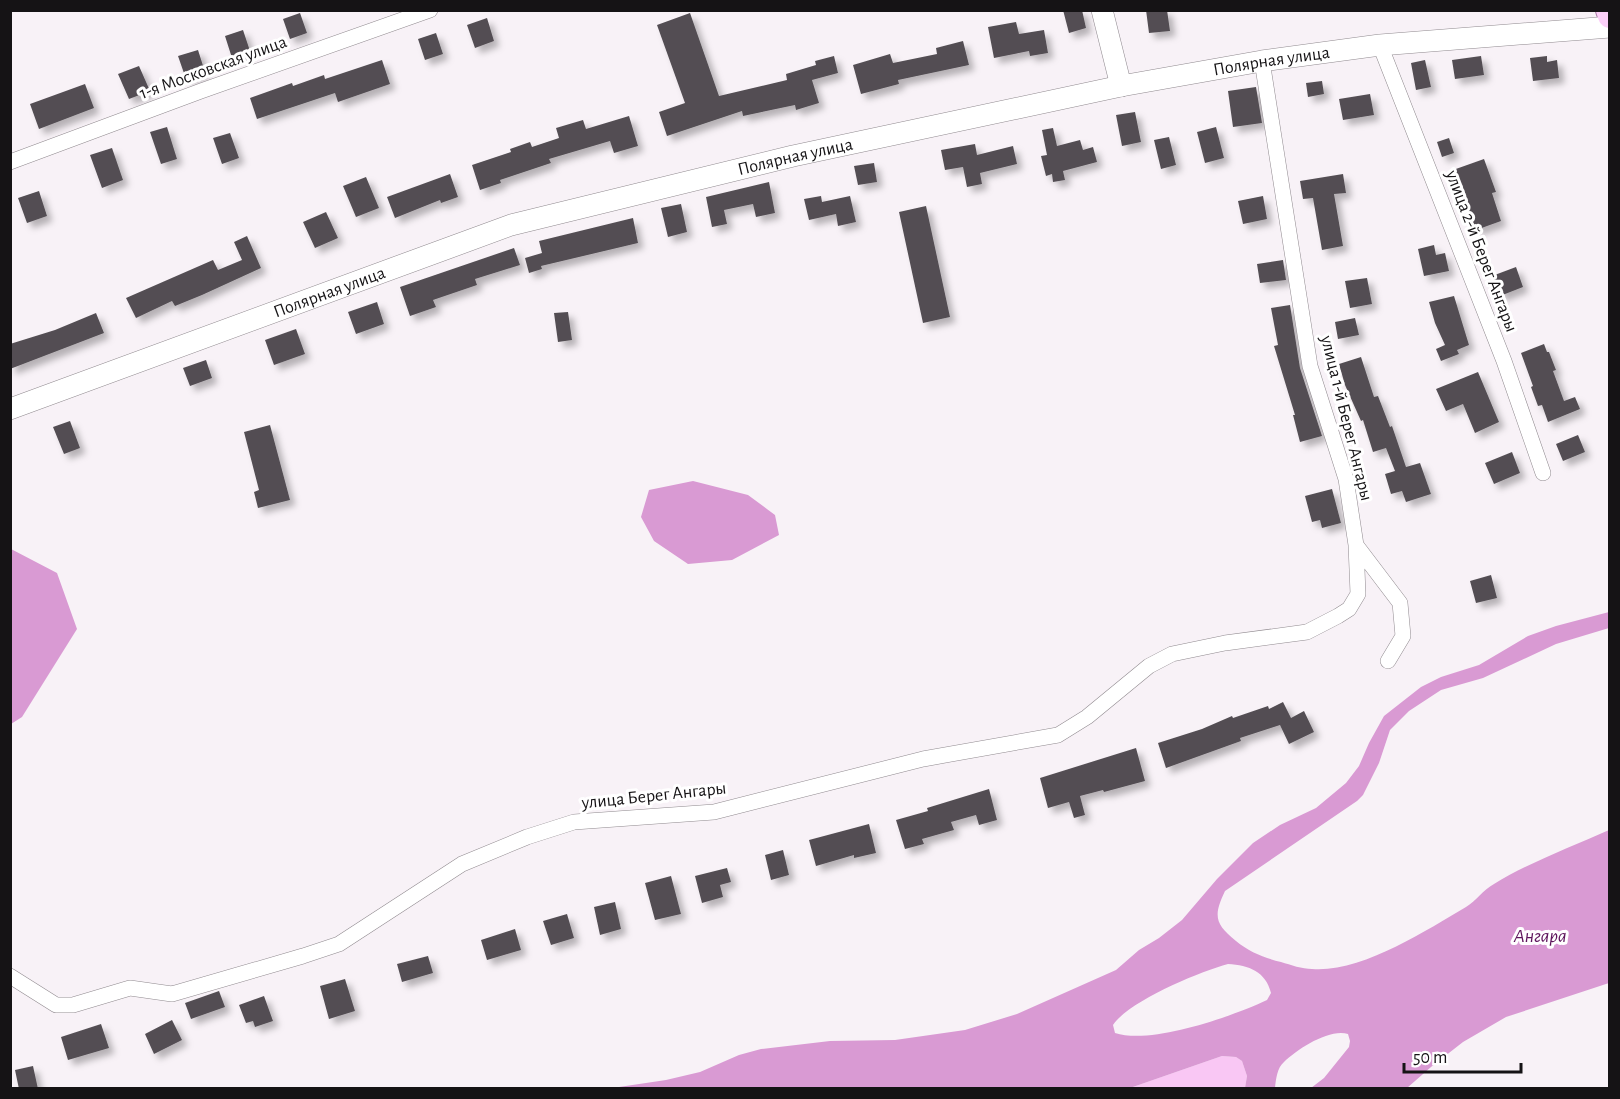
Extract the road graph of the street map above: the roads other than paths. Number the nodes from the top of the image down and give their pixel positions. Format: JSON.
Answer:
{"nodes":[{"id":1,"x":430,"y":10,"type":"edge"},
{"id":2,"x":1102,"y":10,"type":"edge"},
{"id":3,"x":1608,"y":10,"type":"edge"},
{"id":4,"x":1610,"y":15,"type":"edge"},
{"id":5,"x":1610,"y":27,"type":"edge"},
{"id":6,"x":1380,"y":45,"type":"junction"},
{"id":7,"x":1262,"y":61,"type":"junction"},
{"id":8,"x":1121,"y":86,"type":"junction"},
{"id":9,"x":10,"y":162,"type":"edge"},
{"id":10,"x":10,"y":408,"type":"edge"},
{"id":11,"x":1543,"y":473,"type":"dead end"},
{"id":12,"x":1356,"y":545,"type":"junction"},
{"id":13,"x":1388,"y":661,"type":"dead end"},
{"id":14,"x":10,"y":976,"type":"edge"}],
"edges":[{"from":1,"to":9,"type":"street","name":"1-я Московская улица"},
{"from":2,"to":8,"type":"main road"},
{"from":3,"to":4,"type":"main road"},
{"from":5,"to":6,"type":"main road","name":"Полярная улица"},
{"from":6,"to":7,"type":"main road","name":"Полярная улица"},
{"from":6,"to":11,"type":"street","name":"улица 2-й Берег Ангары"},
{"from":7,"to":8,"type":"main road","name":"Полярная улица"},
{"from":7,"to":12,"type":"street","name":"улица 1-й Берег Ангары"},
{"from":8,"to":10,"type":"main road","name":"Полярная улица"},
{"from":12,"to":13,"type":"street","name":"улица 1-й Берег Ангары"},
{"from":12,"to":14,"type":"street","name":"улица Берег Ангары"}]}
